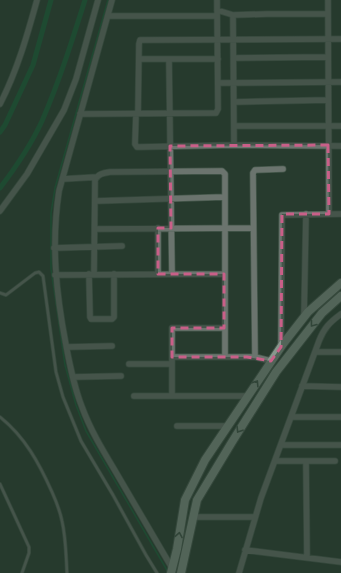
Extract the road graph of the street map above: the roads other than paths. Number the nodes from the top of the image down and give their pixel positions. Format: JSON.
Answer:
{"nodes":[{"id":1,"x":37,"y":0,"type":"edge"},
{"id":2,"x":98,"y":0,"type":"edge"},
{"id":3,"x":112,"y":0,"type":"edge"},
{"id":4,"x":217,"y":0,"type":"edge"},
{"id":5,"x":328,"y":0,"type":"edge"},
{"id":6,"x":217,"y":13,"type":"junction"},
{"id":7,"x":328,"y":14,"type":"junction"},
{"id":8,"x":233,"y":15,"type":"junction"},
{"id":9,"x":108,"y":16,"type":"junction"},
{"id":10,"x":328,"y":39,"type":"junction"},
{"id":11,"x":218,"y":40,"type":"junction"},
{"id":12,"x":234,"y":40,"type":"junction"},
{"id":13,"x":341,"y":40,"type":"edge"},
{"id":14,"x":328,"y":57,"type":"junction"},
{"id":15,"x":234,"y":58,"type":"junction"},
{"id":16,"x":139,"y":59,"type":"junction"},
{"id":17,"x":169,"y":59,"type":"junction"},
{"id":18,"x":218,"y":59,"type":"junction"},
{"id":19,"x":328,"y":82,"type":"junction"},
{"id":20,"x":341,"y":82,"type":"edge"},
{"id":21,"x":218,"y":83,"type":"junction"},
{"id":22,"x":234,"y":83,"type":"junction"},
{"id":23,"x":328,"y":100,"type":"junction"},
{"id":24,"x":234,"y":102,"type":"junction"},
{"id":25,"x":0,"y":104,"type":"edge"},
{"id":26,"x":80,"y":114,"type":"junction"},
{"id":27,"x":137,"y":114,"type":"junction"},
{"id":28,"x":170,"y":114,"type":"junction"},
{"id":29,"x":234,"y":126,"type":"junction"},
{"id":30,"x":328,"y":126,"type":"junction"},
{"id":31,"x":341,"y":126,"type":"edge"},
{"id":32,"x":234,"y":145,"type":"junction"},
{"id":33,"x":328,"y":145,"type":"junction"},
{"id":34,"x":170,"y":146,"type":"junction"},
{"id":35,"x":341,"y":146,"type":"edge"},
{"id":36,"x":283,"y":169,"type":"dead end"},
{"id":37,"x":171,"y":171,"type":"junction"},
{"id":38,"x":97,"y":177,"type":"junction"},
{"id":39,"x":63,"y":179,"type":"junction"},
{"id":40,"x":224,"y":197,"type":"junction"},
{"id":41,"x":171,"y":199,"type":"junction"},
{"id":42,"x":96,"y":201,"type":"junction"},
{"id":43,"x":0,"y":211,"type":"edge"},
{"id":44,"x":306,"y":214,"type":"junction"},
{"id":45,"x":329,"y":214,"type":"junction"},
{"id":46,"x":341,"y":214,"type":"edge"},
{"id":47,"x":158,"y":228,"type":"junction"},
{"id":48,"x":171,"y":228,"type":"junction"},
{"id":49,"x":224,"y":228,"type":"junction"},
{"id":50,"x":253,"y":228,"type":"junction"},
{"id":51,"x":95,"y":229,"type":"junction"},
{"id":52,"x":122,"y":246,"type":"dead end"},
{"id":53,"x":96,"y":247,"type":"junction"},
{"id":54,"x":54,"y":248,"type":"junction"},
{"id":55,"x":92,"y":274,"type":"junction"},
{"id":56,"x":114,"y":274,"type":"junction"},
{"id":57,"x":158,"y":274,"type":"junction"},
{"id":58,"x":172,"y":274,"type":"junction"},
{"id":59,"x":224,"y":274,"type":"junction"},
{"id":60,"x":55,"y":276,"type":"junction"},
{"id":61,"x":341,"y":282,"type":"edge"},
{"id":62,"x":0,"y":293,"type":"edge"},
{"id":63,"x":341,"y":296,"type":"edge"},
{"id":64,"x":341,"y":314,"type":"edge"},
{"id":65,"x":304,"y":317,"type":"junction"},
{"id":66,"x":224,"y":328,"type":"junction"},
{"id":67,"x":112,"y":346,"type":"dead end"},
{"id":68,"x":67,"y":347,"type":"junction"},
{"id":69,"x":281,"y":347,"type":"junction"},
{"id":70,"x":314,"y":352,"type":"junction"},
{"id":71,"x":341,"y":352,"type":"edge"},
{"id":72,"x":225,"y":357,"type":"junction"},
{"id":73,"x":255,"y":357,"type":"junction"},
{"id":74,"x":172,"y":360,"type":"junction"},
{"id":75,"x":271,"y":361,"type":"junction"},
{"id":76,"x":129,"y":364,"type":"dead end"},
{"id":77,"x":121,"y":376,"type":"dead end"},
{"id":78,"x":73,"y":377,"type":"junction"},
{"id":79,"x":302,"y":386,"type":"junction"},
{"id":80,"x":341,"y":387,"type":"edge"},
{"id":81,"x":134,"y":396,"type":"dead end"},
{"id":82,"x":172,"y":396,"type":"junction"},
{"id":83,"x":248,"y":396,"type":"junction"},
{"id":84,"x":0,"y":417,"type":"edge"},
{"id":85,"x":291,"y":417,"type":"junction"},
{"id":86,"x":341,"y":417,"type":"edge"},
{"id":87,"x":177,"y":426,"type":"dead end"},
{"id":88,"x":228,"y":426,"type":"junction"},
{"id":89,"x":281,"y":445,"type":"junction"},
{"id":90,"x":341,"y":445,"type":"edge"},
{"id":91,"x":275,"y":461,"type":"junction"},
{"id":92,"x":306,"y":461,"type":"junction"},
{"id":93,"x":335,"y":461,"type":"dead end"},
{"id":94,"x":0,"y":484,"type":"edge"},
{"id":95,"x":193,"y":517,"type":"junction"},
{"id":96,"x":255,"y":517,"type":"junction"},
{"id":97,"x":245,"y":550,"type":"junction"},
{"id":98,"x":307,"y":557,"type":"junction"},
{"id":99,"x":341,"y":562,"type":"edge"},
{"id":100,"x":172,"y":571,"type":"edge"},
{"id":101,"x":22,"y":573,"type":"edge"},
{"id":102,"x":67,"y":573,"type":"edge"},
{"id":103,"x":157,"y":573,"type":"edge"},
{"id":104,"x":181,"y":573,"type":"edge"},
{"id":105,"x":239,"y":573,"type":"edge"}],
"edges":[{"from":1,"to":25,"type":"street"},
{"from":2,"to":43,"type":"street"},
{"from":3,"to":9,"type":"street"},
{"from":4,"to":6,"type":"street"},
{"from":5,"to":7,"type":"street"},
{"from":6,"to":8,"type":"street"},
{"from":6,"to":9,"type":"street"},
{"from":6,"to":11,"type":"street"},
{"from":7,"to":8,"type":"street"},
{"from":7,"to":10,"type":"street"},
{"from":8,"to":12,"type":"street"},
{"from":9,"to":26,"type":"street"},
{"from":10,"to":12,"type":"street"},
{"from":10,"to":13,"type":"street"},
{"from":10,"to":14,"type":"street"},
{"from":11,"to":12,"type":"street"},
{"from":11,"to":16,"type":"street"},
{"from":11,"to":18,"type":"street"},
{"from":12,"to":15,"type":"street"},
{"from":14,"to":15,"type":"street"},
{"from":14,"to":19,"type":"street"},
{"from":15,"to":22,"type":"street"},
{"from":16,"to":17,"type":"street"},
{"from":16,"to":27,"type":"street"},
{"from":17,"to":18,"type":"street"},
{"from":17,"to":28,"type":"street"},
{"from":18,"to":21,"type":"street"},
{"from":19,"to":20,"type":"street"},
{"from":19,"to":22,"type":"street"},
{"from":19,"to":23,"type":"street"},
{"from":21,"to":22,"type":"street"},
{"from":21,"to":28,"type":"street"},
{"from":22,"to":24,"type":"street"},
{"from":23,"to":24,"type":"street"},
{"from":23,"to":30,"type":"street"},
{"from":24,"to":29,"type":"street"},
{"from":26,"to":27,"type":"street"},
{"from":26,"to":39,"type":"street"},
{"from":27,"to":28,"type":"street"},
{"from":27,"to":34,"type":"street"},
{"from":28,"to":34,"type":"street"},
{"from":29,"to":30,"type":"street"},
{"from":29,"to":32,"type":"street"},
{"from":30,"to":31,"type":"street"},
{"from":30,"to":33,"type":"street"},
{"from":32,"to":33,"type":"street"},
{"from":32,"to":34,"type":"street"},
{"from":33,"to":35,"type":"street"},
{"from":33,"to":45,"type":"street"},
{"from":34,"to":37,"type":"street"},
{"from":36,"to":50,"type":"street"},
{"from":37,"to":38,"type":"street"},
{"from":37,"to":40,"type":"street"},
{"from":37,"to":41,"type":"street"},
{"from":38,"to":39,"type":"street"},
{"from":38,"to":42,"type":"street"},
{"from":39,"to":54,"type":"street"},
{"from":40,"to":41,"type":"street"},
{"from":40,"to":49,"type":"street"},
{"from":41,"to":42,"type":"street"},
{"from":41,"to":48,"type":"street"},
{"from":42,"to":51,"type":"street"},
{"from":44,"to":45,"type":"street"},
{"from":44,"to":65,"type":"street"},
{"from":44,"to":69,"type":"street"},
{"from":45,"to":46,"type":"street"},
{"from":47,"to":48,"type":"street"},
{"from":47,"to":51,"type":"street"},
{"from":47,"to":57,"type":"street"},
{"from":48,"to":49,"type":"street"},
{"from":48,"to":58,"type":"street"},
{"from":49,"to":50,"type":"street"},
{"from":49,"to":59,"type":"street"},
{"from":50,"to":73,"type":"street"},
{"from":51,"to":53,"type":"street"},
{"from":52,"to":53,"type":"street"},
{"from":53,"to":54,"type":"street"},
{"from":53,"to":55,"type":"street"},
{"from":54,"to":60,"type":"street"},
{"from":55,"to":56,"type":"street"},
{"from":55,"to":56,"type":"street"},
{"from":55,"to":60,"type":"street"},
{"from":56,"to":57,"type":"street"},
{"from":57,"to":58,"type":"street"},
{"from":58,"to":59,"type":"street"},
{"from":59,"to":66,"type":"street"},
{"from":60,"to":68,"type":"street"},
{"from":61,"to":65,"type":"street"},
{"from":62,"to":103,"type":"lane"},
{"from":63,"to":95,"type":"street","one_way":true},
{"from":64,"to":70,"type":"street"},
{"from":65,"to":69,"type":"street"},
{"from":66,"to":72,"type":"street"},
{"from":66,"to":74,"type":"street"},
{"from":67,"to":68,"type":"street"},
{"from":68,"to":78,"type":"street"},
{"from":69,"to":75,"type":"street"},
{"from":70,"to":71,"type":"street"},
{"from":70,"to":79,"type":"street"},
{"from":72,"to":73,"type":"street"},
{"from":72,"to":74,"type":"street"},
{"from":73,"to":75,"type":"street"},
{"from":74,"to":76,"type":"street"},
{"from":74,"to":82,"type":"street"},
{"from":83,"to":75,"type":"street","one_way":true},
{"from":77,"to":78,"type":"street"},
{"from":78,"to":100,"type":"street"},
{"from":79,"to":80,"type":"street"},
{"from":79,"to":85,"type":"street"},
{"from":81,"to":82,"type":"street"},
{"from":82,"to":83,"type":"street"},
{"from":83,"to":88,"type":"street"},
{"from":84,"to":102,"type":"lane"},
{"from":85,"to":86,"type":"street"},
{"from":85,"to":89,"type":"street"},
{"from":87,"to":88,"type":"street"},
{"from":100,"to":88,"type":"street","one_way":true},
{"from":89,"to":90,"type":"street"},
{"from":89,"to":91,"type":"street"},
{"from":91,"to":92,"type":"street"},
{"from":91,"to":96,"type":"street"},
{"from":92,"to":93,"type":"street"},
{"from":92,"to":98,"type":"street"},
{"from":94,"to":101,"type":"lane"},
{"from":95,"to":96,"type":"street"},
{"from":95,"to":104,"type":"street"},
{"from":96,"to":97,"type":"street"},
{"from":97,"to":98,"type":"street"},
{"from":97,"to":105,"type":"street"},
{"from":98,"to":99,"type":"street"}]}
